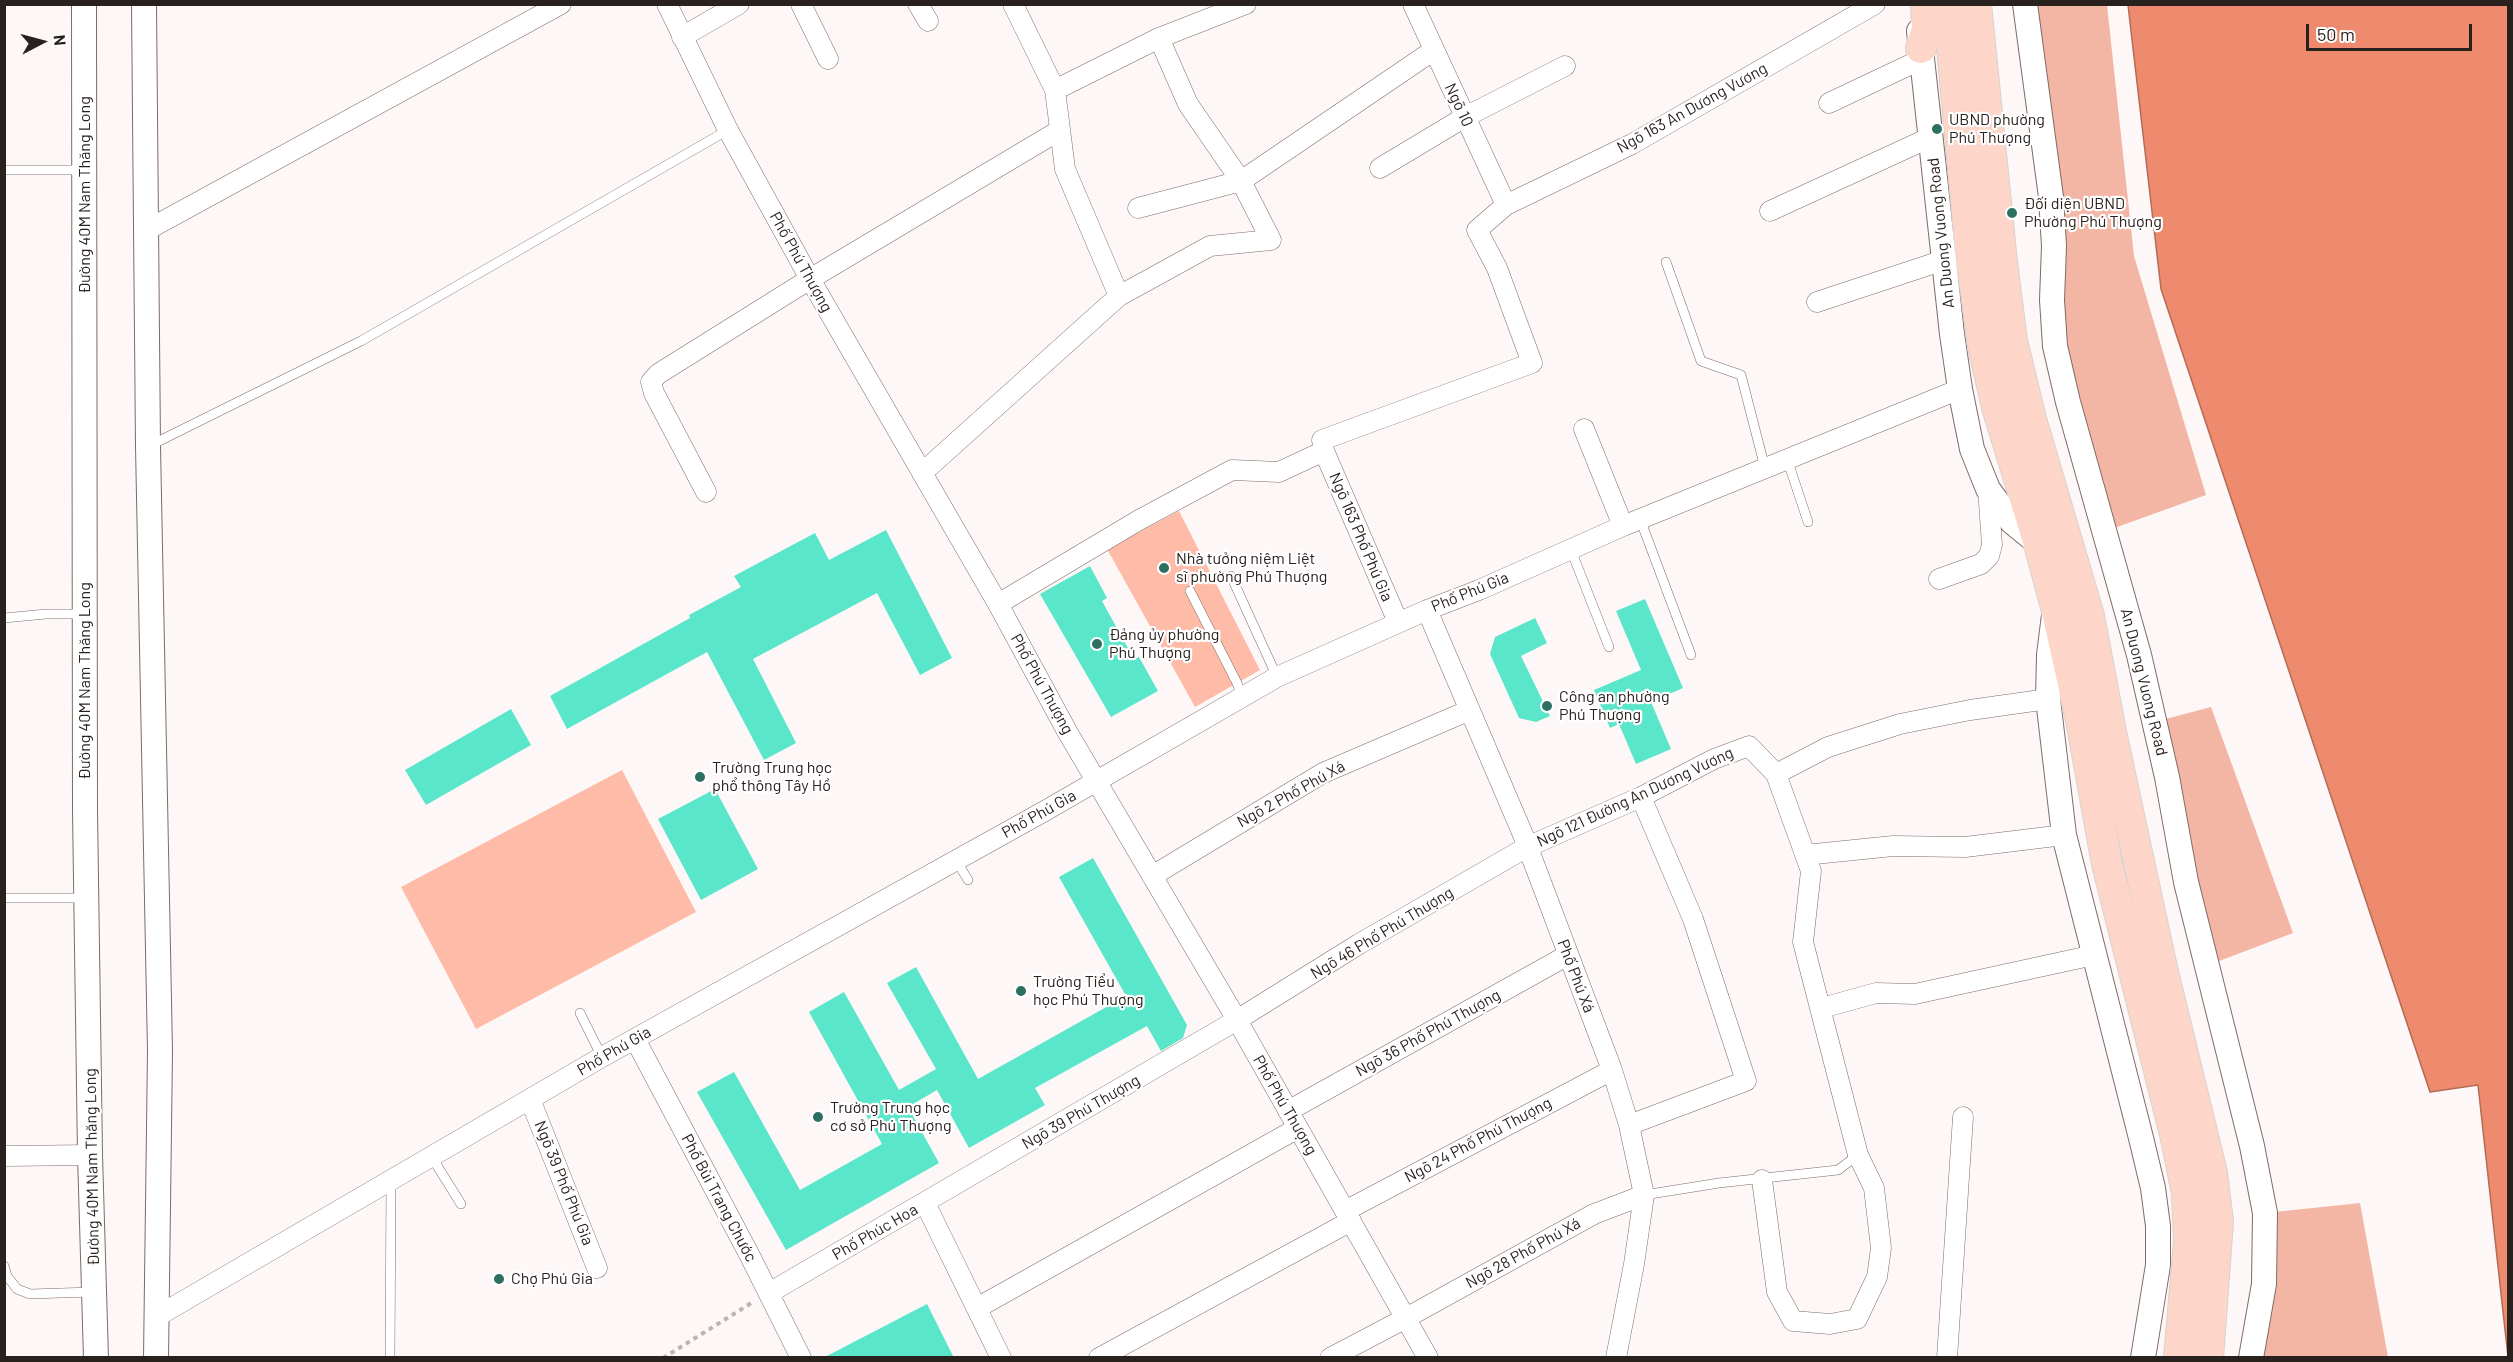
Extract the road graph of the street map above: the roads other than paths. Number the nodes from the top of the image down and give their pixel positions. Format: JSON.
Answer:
{"nodes":[{"id":1,"x":84,"y":4,"type":"edge"},
{"id":2,"x":144,"y":4,"type":"edge"},
{"id":3,"x":561,"y":4,"type":"edge"},
{"id":4,"x":667,"y":4,"type":"edge"},
{"id":5,"x":739,"y":4,"type":"edge"},
{"id":6,"x":801,"y":4,"type":"edge"},
{"id":7,"x":1013,"y":4,"type":"edge"},
{"id":8,"x":1246,"y":4,"type":"edge"},
{"id":9,"x":1413,"y":4,"type":"edge"},
{"id":10,"x":1875,"y":4,"type":"edge"},
{"id":11,"x":1916,"y":4,"type":"edge"},
{"id":12,"x":1926,"y":4,"type":"edge"},
{"id":13,"x":1948,"y":4,"type":"edge"},
{"id":14,"x":1976,"y":4,"type":"edge"},
{"id":15,"x":2025,"y":4,"type":"edge"},
{"id":16,"x":682,"y":38,"type":"junction"},
{"id":17,"x":1159,"y":38,"type":"junction"},
{"id":18,"x":1434,"y":50,"type":"junction"},
{"id":19,"x":1921,"y":54,"type":"junction"},
{"id":20,"x":828,"y":59,"type":"dead end"},
{"id":21,"x":1565,"y":66,"type":"dead end"},
{"id":22,"x":1055,"y":90,"type":"junction"},
{"id":23,"x":1829,"y":103,"type":"dead end"},
{"id":24,"x":1465,"y":117,"type":"junction"},
{"id":25,"x":728,"y":130,"type":"junction"},
{"id":26,"x":1060,"y":130,"type":"junction"},
{"id":27,"x":1931,"y":137,"type":"junction"},
{"id":28,"x":1380,"y":168,"type":"dead end"},
{"id":29,"x":4,"y":170,"type":"edge"},
{"id":30,"x":85,"y":170,"type":"junction"},
{"id":31,"x":1241,"y":181,"type":"junction"},
{"id":32,"x":1506,"y":205,"type":"junction"},
{"id":33,"x":1138,"y":208,"type":"dead end"},
{"id":34,"x":1770,"y":211,"type":"dead end"},
{"id":35,"x":147,"y":230,"type":"junction"},
{"id":36,"x":1944,"y":260,"type":"junction"},
{"id":37,"x":1666,"y":262,"type":"dead end"},
{"id":38,"x":810,"y":279,"type":"junction"},
{"id":39,"x":1119,"y":297,"type":"junction"},
{"id":40,"x":1817,"y":302,"type":"dead end"},
{"id":41,"x":1960,"y":389,"type":"junction"},
{"id":42,"x":1584,"y":429,"type":"dead end"},
{"id":43,"x":148,"y":446,"type":"junction"},
{"id":44,"x":1324,"y":451,"type":"junction"},
{"id":45,"x":1787,"y":459,"type":"junction"},
{"id":46,"x":1765,"y":468,"type":"junction"},
{"id":47,"x":922,"y":474,"type":"junction"},
{"id":48,"x":1988,"y":489,"type":"junction"},
{"id":49,"x":706,"y":492,"type":"dead end"},
{"id":50,"x":1631,"y":522,"type":"junction"},
{"id":51,"x":1808,"y":522,"type":"dead end"},
{"id":52,"x":2039,"y":544,"type":"junction"},
{"id":53,"x":1571,"y":550,"type":"junction"},
{"id":54,"x":1231,"y":576,"type":"dead end"},
{"id":55,"x":1939,"y":579,"type":"dead end"},
{"id":56,"x":1190,"y":591,"type":"dead end"},
{"id":57,"x":998,"y":604,"type":"junction"},
{"id":58,"x":2056,"y":607,"type":"junction"},
{"id":59,"x":1427,"y":610,"type":"junction"},
{"id":60,"x":85,"y":614,"type":"junction"},
{"id":61,"x":4,"y":618,"type":"edge"},
{"id":62,"x":1398,"y":622,"type":"junction"},
{"id":63,"x":1609,"y":647,"type":"dead end"},
{"id":64,"x":1691,"y":655,"type":"dead end"},
{"id":65,"x":1277,"y":677,"type":"junction"},
{"id":66,"x":1242,"y":697,"type":"junction"},
{"id":67,"x":2048,"y":699,"type":"junction"},
{"id":68,"x":1470,"y":710,"type":"junction"},
{"id":69,"x":1776,"y":774,"type":"junction"},
{"id":70,"x":1097,"y":781,"type":"junction"},
{"id":71,"x":1641,"y":797,"type":"junction"},
{"id":72,"x":2064,"y":835,"type":"junction"},
{"id":73,"x":1527,"y":846,"type":"junction"},
{"id":74,"x":1805,"y":855,"type":"junction"},
{"id":75,"x":956,"y":860,"type":"junction"},
{"id":76,"x":1152,"y":876,"type":"junction"},
{"id":77,"x":968,"y":880,"type":"dead end"},
{"id":78,"x":4,"y":897,"type":"edge"},
{"id":79,"x":86,"y":898,"type":"junction"},
{"id":80,"x":1568,"y":955,"type":"junction"},
{"id":81,"x":2094,"y":955,"type":"junction"},
{"id":82,"x":1822,"y":1008,"type":"junction"},
{"id":83,"x":580,"y":1013,"type":"dead end"},
{"id":84,"x":1237,"y":1020,"type":"junction"},
{"id":85,"x":635,"y":1039,"type":"junction"},
{"id":86,"x":602,"y":1057,"type":"junction"},
{"id":87,"x":1612,"y":1070,"type":"junction"},
{"id":88,"x":530,"y":1099,"type":"junction"},
{"id":89,"x":1963,"y":1117,"type":"dead end"},
{"id":90,"x":1293,"y":1120,"type":"junction"},
{"id":91,"x":1629,"y":1125,"type":"junction"},
{"id":92,"x":90,"y":1155,"type":"junction"},
{"id":93,"x":1858,"y":1155,"type":"junction"},
{"id":94,"x":4,"y":1156,"type":"edge"},
{"id":95,"x":431,"y":1156,"type":"junction"},
{"id":96,"x":391,"y":1179,"type":"junction"},
{"id":97,"x":1762,"y":1180,"type":"junction"},
{"id":98,"x":1644,"y":1196,"type":"junction"},
{"id":99,"x":925,"y":1203,"type":"junction"},
{"id":100,"x":461,"y":1204,"type":"dead end"},
{"id":101,"x":1348,"y":1216,"type":"junction"},
{"id":102,"x":4,"y":1266,"type":"edge"},
{"id":103,"x":597,"y":1268,"type":"dead end"},
{"id":104,"x":96,"y":1292,"type":"junction"},
{"id":105,"x":769,"y":1293,"type":"junction"},
{"id":106,"x":977,"y":1308,"type":"junction"},
{"id":107,"x":156,"y":1317,"type":"junction"},
{"id":108,"x":1406,"y":1318,"type":"junction"},
{"id":109,"x":96,"y":1358,"type":"edge"},
{"id":110,"x":156,"y":1358,"type":"edge"},
{"id":111,"x":390,"y":1358,"type":"edge"},
{"id":112,"x":801,"y":1358,"type":"edge"},
{"id":113,"x":1001,"y":1358,"type":"edge"},
{"id":114,"x":1099,"y":1358,"type":"edge"},
{"id":115,"x":1330,"y":1358,"type":"edge"},
{"id":116,"x":1428,"y":1358,"type":"edge"},
{"id":117,"x":1616,"y":1358,"type":"edge"},
{"id":118,"x":1947,"y":1358,"type":"edge"},
{"id":119,"x":2143,"y":1358,"type":"edge"},
{"id":120,"x":2179,"y":1358,"type":"edge"},
{"id":121,"x":2208,"y":1358,"type":"edge"},
{"id":122,"x":2251,"y":1358,"type":"edge"}],
"edges":[{"from":1,"to":30,"type":"street","name":"Đường 40M Nam Thăng Long"},
{"from":2,"to":35,"type":"street"},
{"from":3,"to":35,"type":"street"},
{"from":4,"to":16,"type":"street","name":"Phố Phú Thượng"},
{"from":5,"to":16,"type":"street"},
{"from":6,"to":20,"type":"street"},
{"from":7,"to":22,"type":"street"},
{"from":8,"to":17,"type":"street"},
{"from":9,"to":18,"type":"street","name":"Ngõ 10"},
{"from":10,"to":32,"type":"street","name":"Ngõ 163 An Dương Vương"},
{"from":11,"to":19,"type":"street","name":"An Duong Vuong Road"},
{"from":12,"to":19,"type":"main road"},
{"from":13,"to":52,"type":"main road","name":"An Duong Vuong Road"},
{"from":14,"to":121,"type":"main road"},
{"from":15,"to":122,"type":"street","name":"An Duong Vuong Road"},
{"from":16,"to":25,"type":"street","name":"Phố Phú Thượng"},
{"from":17,"to":22,"type":"street"},
{"from":17,"to":31,"type":"street"},
{"from":18,"to":24,"type":"street","name":"Ngõ 10"},
{"from":18,"to":31,"type":"street"},
{"from":19,"to":23,"type":"street"},
{"from":19,"to":27,"type":"street","name":"An Duong Vuong Road"},
{"from":21,"to":24,"type":"street"},
{"from":22,"to":26,"type":"street"},
{"from":24,"to":28,"type":"street"},
{"from":24,"to":32,"type":"street","name":"Ngõ 10"},
{"from":25,"to":38,"type":"street","name":"Phố Phú Thượng"},
{"from":25,"to":43,"type":"lane"},
{"from":26,"to":38,"type":"street"},
{"from":26,"to":39,"type":"street"},
{"from":27,"to":34,"type":"street"},
{"from":27,"to":36,"type":"street","name":"An Duong Vuong Road"},
{"from":29,"to":30,"type":"lane"},
{"from":30,"to":60,"type":"street","name":"Đường 40M Nam Thăng Long"},
{"from":31,"to":33,"type":"street"},
{"from":31,"to":39,"type":"street"},
{"from":32,"to":44,"type":"street","name":"Ngõ 163 An Dương Vương"},
{"from":35,"to":43,"type":"street"},
{"from":36,"to":40,"type":"street"},
{"from":36,"to":41,"type":"street","name":"An Duong Vuong Road"},
{"from":37,"to":46,"type":"lane"},
{"from":38,"to":47,"type":"street","name":"Phố Phú Thượng"},
{"from":38,"to":49,"type":"street"},
{"from":39,"to":47,"type":"street"},
{"from":41,"to":45,"type":"street","name":"Phố Phú Gia"},
{"from":41,"to":48,"type":"street","name":"An Duong Vuong Road"},
{"from":42,"to":50,"type":"street"},
{"from":43,"to":107,"type":"street"},
{"from":44,"to":57,"type":"street"},
{"from":44,"to":62,"type":"street","name":"Ngõ 163 Phố Phú Gia"},
{"from":45,"to":46,"type":"street","name":"Phố Phú Gia"},
{"from":45,"to":51,"type":"lane"},
{"from":46,"to":50,"type":"street","name":"Phố Phú Gia"},
{"from":47,"to":57,"type":"street","name":"Phố Phú Thượng"},
{"from":48,"to":52,"type":"street","name":"An Duong Vuong Road"},
{"from":48,"to":55,"type":"street"},
{"from":50,"to":53,"type":"street","name":"Phố Phú Gia"},
{"from":50,"to":64,"type":"lane"},
{"from":52,"to":58,"type":"main road","name":"An Duong Vuong Road"},
{"from":53,"to":59,"type":"street","name":"Phố Phú Gia"},
{"from":53,"to":63,"type":"lane"},
{"from":54,"to":65,"type":"lane"},
{"from":56,"to":66,"type":"lane"},
{"from":57,"to":70,"type":"street","name":"Phố Phú Thượng"},
{"from":58,"to":67,"type":"street","name":"An Duong Vuong Road"},
{"from":58,"to":120,"type":"main road","name":"An Duong Vuong Road"},
{"from":59,"to":62,"type":"street","name":"Phố Phú Gia"},
{"from":59,"to":68,"type":"street","name":"Phố Phú Xá"},
{"from":60,"to":61,"type":"lane"},
{"from":60,"to":79,"type":"street","name":"Đường 40M Nam Thăng Long"},
{"from":62,"to":65,"type":"street","name":"Phố Phú Gia"},
{"from":65,"to":66,"type":"street","name":"Phố Phú Gia"},
{"from":66,"to":70,"type":"street","name":"Phố Phú Gia"},
{"from":67,"to":69,"type":"street"},
{"from":67,"to":72,"type":"street","name":"An Duong Vuong Road"},
{"from":68,"to":73,"type":"street","name":"Phố Phú Xá"},
{"from":68,"to":76,"type":"street","name":"Ngõ 2 Phố Phú Xá"},
{"from":69,"to":71,"type":"street","name":"Ngõ 121 Đường An Dương Vương"},
{"from":69,"to":74,"type":"street","name":"Ngõ 121 Đường An Dương Vương"},
{"from":70,"to":75,"type":"street","name":"Phố Phú Gia"},
{"from":70,"to":76,"type":"street","name":"Phố Phú Thượng"},
{"from":71,"to":73,"type":"street","name":"Ngõ 121 Đường An Dương Vương"},
{"from":71,"to":91,"type":"street"},
{"from":72,"to":74,"type":"street"},
{"from":72,"to":81,"type":"street","name":"An Duong Vuong Road"},
{"from":73,"to":80,"type":"street","name":"Phố Phú Xá"},
{"from":73,"to":84,"type":"street","name":"Ngõ 46 Phố Phú Thượng"},
{"from":74,"to":82,"type":"street","name":"Ngõ 121 Đường An Dương Vương"},
{"from":75,"to":77,"type":"lane"},
{"from":75,"to":85,"type":"street","name":"Phố Phú Gia"},
{"from":76,"to":84,"type":"street","name":"Phố Phú Thượng"},
{"from":78,"to":79,"type":"lane"},
{"from":79,"to":92,"type":"street","name":"Đường 40M Nam Thăng Long"},
{"from":80,"to":87,"type":"street","name":"Phố Phú Xá"},
{"from":80,"to":90,"type":"street","name":"Ngõ 36 Phố Phú Thượng"},
{"from":81,"to":82,"type":"street"},
{"from":81,"to":119,"type":"street","name":"An Duong Vuong Road"},
{"from":82,"to":93,"type":"street","name":"Ngõ 121 Đường An Dương Vương"},
{"from":83,"to":86,"type":"lane"},
{"from":84,"to":90,"type":"street","name":"Phố Phú Thượng"},
{"from":84,"to":99,"type":"street","name":"Ngõ 39 Phú Thượng"},
{"from":85,"to":86,"type":"street","name":"Phố Phú Gia"},
{"from":85,"to":105,"type":"street","name":"Phố Bùi Trang Chước"},
{"from":86,"to":88,"type":"street","name":"Phố Phú Gia"},
{"from":87,"to":91,"type":"street","name":"Phố Phú Xá"},
{"from":87,"to":101,"type":"street","name":"Ngõ 24 Phố Phú Thượng"},
{"from":88,"to":95,"type":"street","name":"Phố Phú Gia"},
{"from":88,"to":103,"type":"street","name":"Ngõ 39 Phố Phú Gia"},
{"from":89,"to":118,"type":"street"},
{"from":90,"to":101,"type":"street","name":"Phố Phú Thượng"},
{"from":90,"to":106,"type":"street","name":"Ngõ 36 Phố Phú Thượng"},
{"from":91,"to":98,"type":"street","name":"Phố Phú Xá"},
{"from":92,"to":94,"type":"street"},
{"from":92,"to":104,"type":"street","name":"Đường 40M Nam Thăng Long"},
{"from":93,"to":97,"type":"lane"},
{"from":93,"to":97,"type":"street","name":"Ngõ 121 Đường An Dương Vương"},
{"from":95,"to":96,"type":"street","name":"Phố Phú Gia"},
{"from":95,"to":100,"type":"lane"},
{"from":96,"to":107,"type":"street","name":"Phố Phú Gia"},
{"from":96,"to":111,"type":"lane"},
{"from":97,"to":98,"type":"lane"},
{"from":98,"to":108,"type":"street","name":"Ngõ 28 Phố Phú Xá"},
{"from":98,"to":117,"type":"street","name":"Phố Phú Xá"},
{"from":99,"to":105,"type":"street","name":"Phố Phúc Hoa"},
{"from":99,"to":106,"type":"street","name":"Phố Phúc Hoa"},
{"from":101,"to":108,"type":"street","name":"Phố Phú Thượng"},
{"from":101,"to":114,"type":"street","name":"Ngõ 24 Phố Phú Thượng"},
{"from":102,"to":104,"type":"lane"},
{"from":104,"to":109,"type":"street","name":"Đường 40M Nam Thăng Long"},
{"from":105,"to":112,"type":"street","name":"Phố Bùi Trang Chước"},
{"from":106,"to":113,"type":"street","name":"Phố Phúc Hoa"},
{"from":107,"to":110,"type":"street"},
{"from":108,"to":115,"type":"street","name":"Ngõ 28 Phố Phú Xá"},
{"from":108,"to":116,"type":"street","name":"Phố Phú Thượng"}]}
